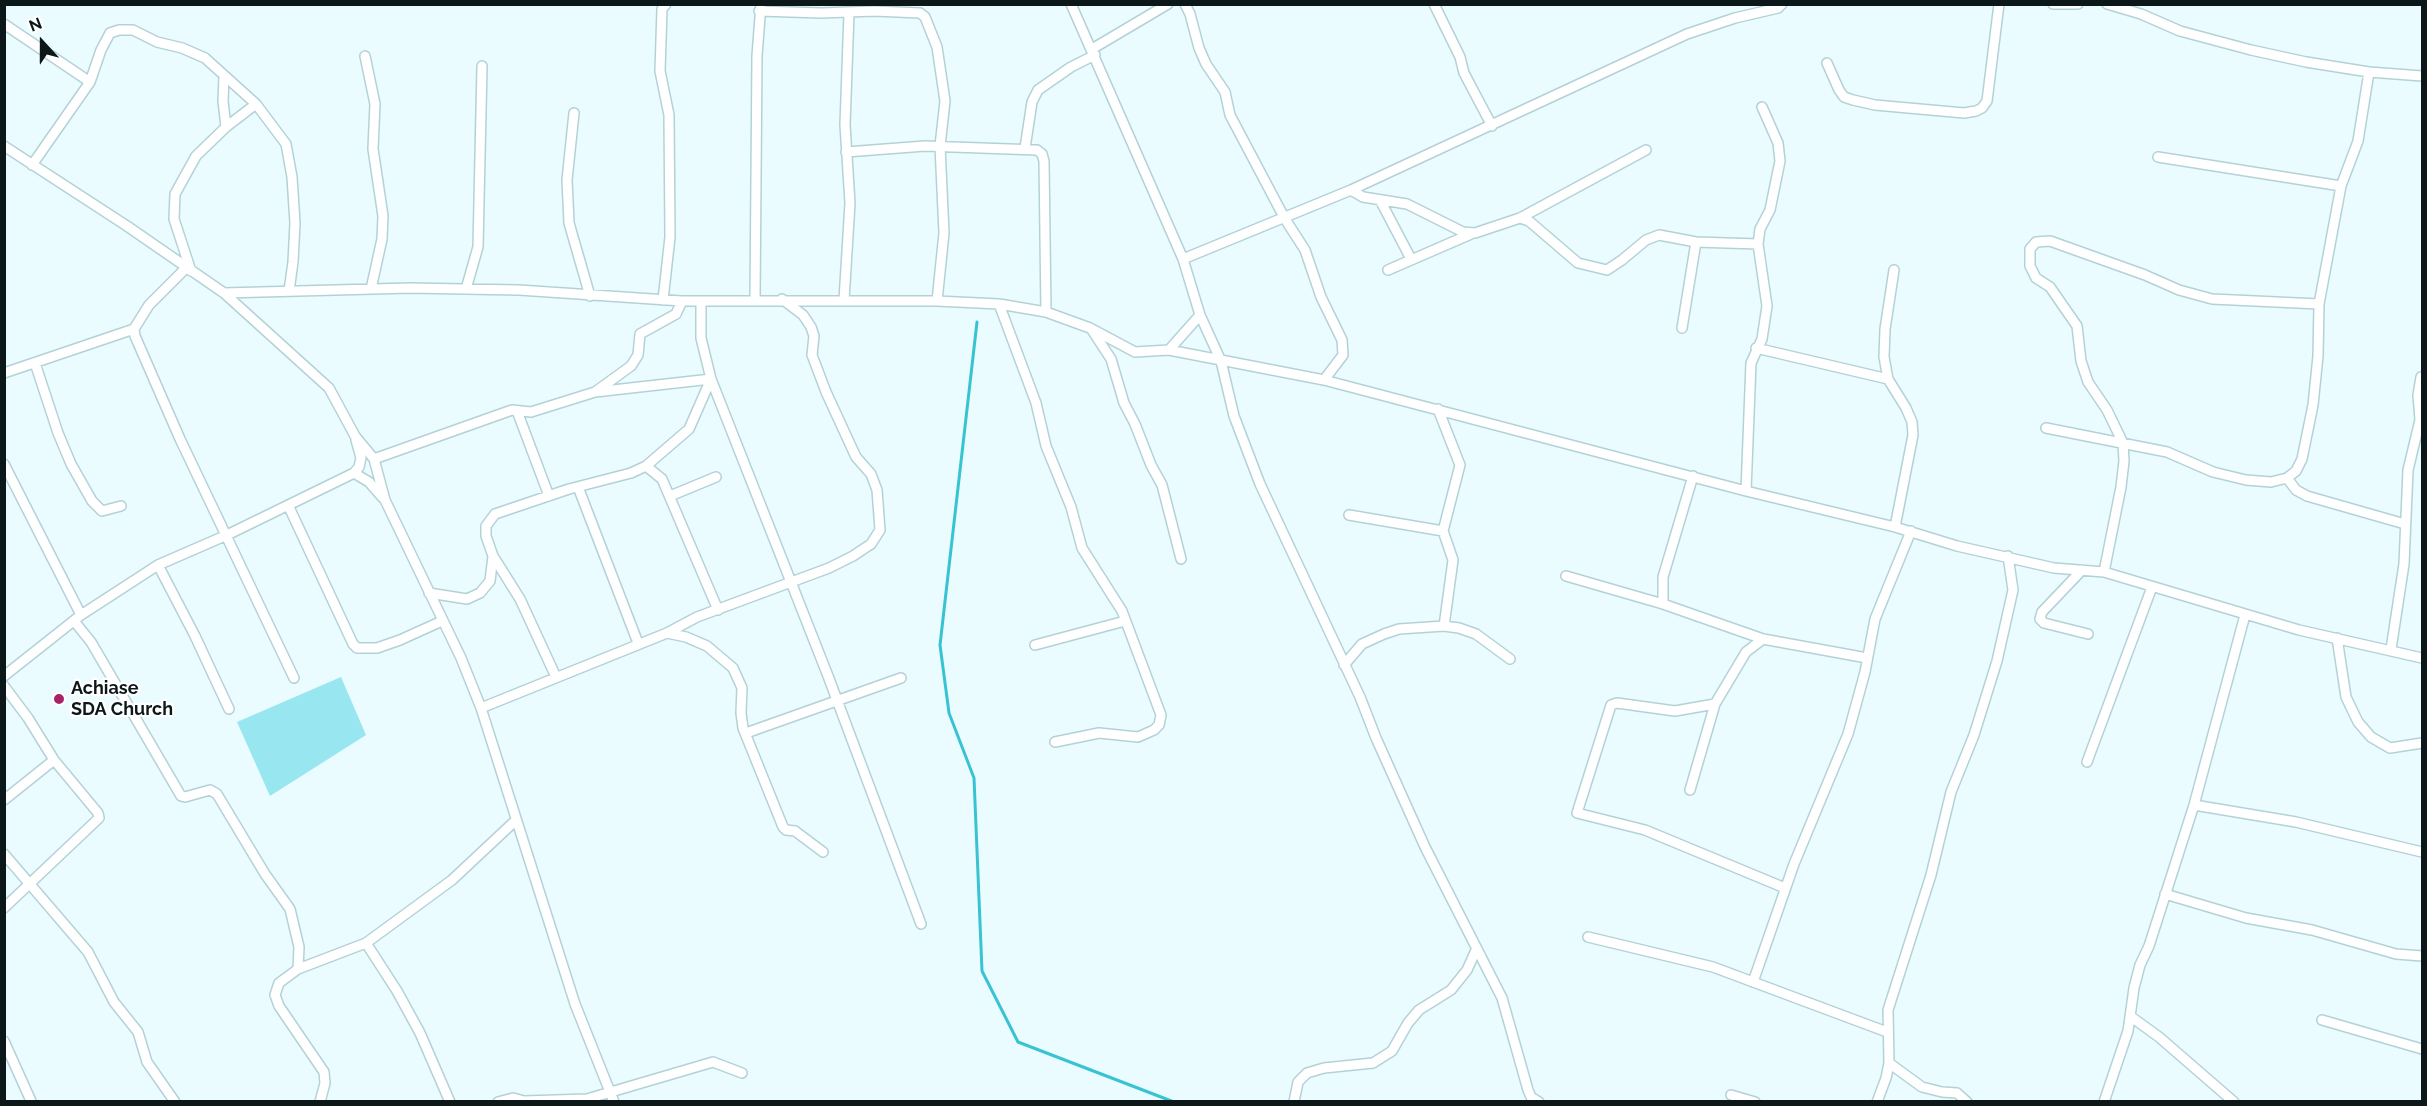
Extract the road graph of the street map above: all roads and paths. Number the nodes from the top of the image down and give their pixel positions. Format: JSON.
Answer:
{"nodes":[{"id":1,"x":666,"y":4,"type":"edge"},
{"id":2,"x":1071,"y":4,"type":"edge"},
{"id":3,"x":1168,"y":4,"type":"edge"},
{"id":4,"x":1185,"y":4,"type":"edge"},
{"id":5,"x":1434,"y":4,"type":"edge"},
{"id":6,"x":1749,"y":4,"type":"edge"},
{"id":7,"x":1782,"y":4,"type":"edge"},
{"id":8,"x":1999,"y":4,"type":"edge"},
{"id":9,"x":2053,"y":4,"type":"edge"},
{"id":10,"x":2078,"y":4,"type":"edge"},
{"id":11,"x":2107,"y":4,"type":"edge"},
{"id":12,"x":760,"y":8,"type":"edge"},
{"id":13,"x":849,"y":13,"type":"junction"},
{"id":14,"x":1752,"y":16,"type":"junction"},
{"id":15,"x":4,"y":24,"type":"edge"},
{"id":16,"x":1093,"y":52,"type":"junction"},
{"id":17,"x":365,"y":56,"type":"dead end"},
{"id":18,"x":1827,"y":63,"type":"dead end"},
{"id":19,"x":482,"y":66,"type":"dead end"},
{"id":20,"x":2369,"y":72,"type":"junction"},
{"id":21,"x":224,"y":76,"type":"junction"},
{"id":22,"x":2422,"y":76,"type":"edge"},
{"id":23,"x":90,"y":82,"type":"junction"},
{"id":24,"x":256,"y":104,"type":"junction"},
{"id":25,"x":1762,"y":107,"type":"dead end"},
{"id":26,"x":574,"y":113,"type":"dead end"},
{"id":27,"x":226,"y":126,"type":"junction"},
{"id":28,"x":1492,"y":126,"type":"junction"},
{"id":29,"x":940,"y":146,"type":"junction"},
{"id":30,"x":4,"y":147,"type":"edge"},
{"id":31,"x":1025,"y":148,"type":"junction"},
{"id":32,"x":1646,"y":150,"type":"dead end"},
{"id":33,"x":846,"y":152,"type":"junction"},
{"id":34,"x":2158,"y":157,"type":"dead end"},
{"id":35,"x":32,"y":165,"type":"junction"},
{"id":36,"x":2341,"y":186,"type":"junction"},
{"id":37,"x":1351,"y":190,"type":"junction"},
{"id":38,"x":1380,"y":200,"type":"junction"},
{"id":39,"x":1520,"y":218,"type":"junction"},
{"id":40,"x":1285,"y":219,"type":"junction"},
{"id":41,"x":1475,"y":233,"type":"junction"},
{"id":42,"x":1696,"y":242,"type":"junction"},
{"id":43,"x":1758,"y":244,"type":"junction"},
{"id":44,"x":1183,"y":259,"type":"junction"},
{"id":45,"x":1412,"y":259,"type":"junction"},
{"id":46,"x":188,"y":270,"type":"junction"},
{"id":47,"x":1388,"y":270,"type":"dead end"},
{"id":48,"x":1894,"y":270,"type":"dead end"},
{"id":49,"x":371,"y":289,"type":"junction"},
{"id":50,"x":466,"y":289,"type":"junction"},
{"id":51,"x":289,"y":291,"type":"junction"},
{"id":52,"x":224,"y":293,"type":"junction"},
{"id":53,"x":590,"y":296,"type":"junction"},
{"id":54,"x":782,"y":299,"type":"junction"},
{"id":55,"x":663,"y":300,"type":"junction"},
{"id":56,"x":755,"y":300,"type":"junction"},
{"id":57,"x":844,"y":300,"type":"junction"},
{"id":58,"x":682,"y":301,"type":"junction"},
{"id":59,"x":701,"y":301,"type":"junction"},
{"id":60,"x":937,"y":301,"type":"junction"},
{"id":61,"x":999,"y":304,"type":"junction"},
{"id":62,"x":2319,"y":304,"type":"junction"},
{"id":63,"x":1047,"y":312,"type":"junction"},
{"id":64,"x":1200,"y":315,"type":"junction"},
{"id":65,"x":1090,"y":328,"type":"junction"},
{"id":66,"x":1682,"y":328,"type":"dead end"},
{"id":67,"x":134,"y":329,"type":"junction"},
{"id":68,"x":1756,"y":348,"type":"junction"},
{"id":69,"x":1169,"y":351,"type":"junction"},
{"id":70,"x":1221,"y":361,"type":"junction"},
{"id":71,"x":35,"y":363,"type":"junction"},
{"id":72,"x":4,"y":373,"type":"edge"},
{"id":73,"x":2421,"y":377,"type":"edge"},
{"id":74,"x":711,"y":379,"type":"junction"},
{"id":75,"x":1888,"y":379,"type":"junction"},
{"id":76,"x":1324,"y":380,"type":"junction"},
{"id":77,"x":595,"y":392,"type":"junction"},
{"id":78,"x":1438,"y":409,"type":"junction"},
{"id":79,"x":517,"y":411,"type":"junction"},
{"id":80,"x":2421,"y":422,"type":"edge"},
{"id":81,"x":2046,"y":428,"type":"dead end"},
{"id":82,"x":355,"y":436,"type":"junction"},
{"id":83,"x":2123,"y":443,"type":"junction"},
{"id":84,"x":374,"y":459,"type":"junction"},
{"id":85,"x":4,"y":464,"type":"edge"},
{"id":86,"x":646,"y":466,"type":"junction"},
{"id":87,"x":354,"y":473,"type":"junction"},
{"id":88,"x":1693,"y":476,"type":"junction"},
{"id":89,"x":716,"y":477,"type":"dead end"},
{"id":90,"x":2287,"y":478,"type":"junction"},
{"id":91,"x":578,"y":487,"type":"junction"},
{"id":92,"x":1746,"y":491,"type":"junction"},
{"id":93,"x":549,"y":496,"type":"junction"},
{"id":94,"x":670,"y":496,"type":"junction"},
{"id":95,"x":385,"y":500,"type":"junction"},
{"id":96,"x":288,"y":505,"type":"junction"},
{"id":97,"x":121,"y":506,"type":"dead end"},
{"id":98,"x":1348,"y":515,"type":"dead end"},
{"id":99,"x":2405,"y":524,"type":"junction"},
{"id":100,"x":1895,"y":527,"type":"junction"},
{"id":101,"x":1443,"y":531,"type":"junction"},
{"id":102,"x":1911,"y":531,"type":"junction"},
{"id":103,"x":227,"y":535,"type":"junction"},
{"id":104,"x":493,"y":555,"type":"junction"},
{"id":105,"x":2008,"y":556,"type":"junction"},
{"id":106,"x":1181,"y":559,"type":"dead end"},
{"id":107,"x":158,"y":565,"type":"junction"},
{"id":108,"x":2082,"y":570,"type":"junction"},
{"id":109,"x":2104,"y":572,"type":"junction"},
{"id":110,"x":1566,"y":576,"type":"dead end"},
{"id":111,"x":791,"y":583,"type":"junction"},
{"id":112,"x":2152,"y":587,"type":"junction"},
{"id":113,"x":429,"y":593,"type":"junction"},
{"id":114,"x":1663,"y":604,"type":"junction"},
{"id":115,"x":718,"y":610,"type":"junction"},
{"id":116,"x":2245,"y":615,"type":"junction"},
{"id":117,"x":77,"y":618,"type":"junction"},
{"id":118,"x":442,"y":621,"type":"junction"},
{"id":119,"x":1125,"y":621,"type":"junction"},
{"id":120,"x":1444,"y":626,"type":"junction"},
{"id":121,"x":667,"y":633,"type":"junction"},
{"id":122,"x":2088,"y":634,"type":"dead end"},
{"id":123,"x":2337,"y":638,"type":"junction"},
{"id":124,"x":1763,"y":639,"type":"junction"},
{"id":125,"x":638,"y":643,"type":"junction"},
{"id":126,"x":1035,"y":645,"type":"dead end"},
{"id":127,"x":2391,"y":649,"type":"junction"},
{"id":128,"x":1867,"y":657,"type":"junction"},
{"id":129,"x":2422,"y":658,"type":"edge"},
{"id":130,"x":1510,"y":659,"type":"dead end"},
{"id":131,"x":1344,"y":664,"type":"junction"},
{"id":132,"x":4,"y":676,"type":"edge"},
{"id":133,"x":556,"y":677,"type":"junction"},
{"id":134,"x":294,"y":678,"type":"dead end"},
{"id":135,"x":901,"y":678,"type":"dead end"},
{"id":136,"x":4,"y":686,"type":"edge"},
{"id":137,"x":837,"y":699,"type":"junction"},
{"id":138,"x":1715,"y":704,"type":"junction"},
{"id":139,"x":481,"y":708,"type":"junction"},
{"id":140,"x":229,"y":709,"type":"dead end"},
{"id":141,"x":746,"y":733,"type":"junction"},
{"id":142,"x":1055,"y":742,"type":"dead end"},
{"id":143,"x":2422,"y":742,"type":"edge"},
{"id":144,"x":54,"y":760,"type":"junction"},
{"id":145,"x":2087,"y":762,"type":"dead end"},
{"id":146,"x":1690,"y":790,"type":"dead end"},
{"id":147,"x":4,"y":800,"type":"edge"},
{"id":148,"x":2194,"y":806,"type":"junction"},
{"id":149,"x":515,"y":820,"type":"junction"},
{"id":150,"x":824,"y":852,"type":"dead end"},
{"id":151,"x":2422,"y":852,"type":"edge"},
{"id":152,"x":4,"y":855,"type":"edge"},
{"id":153,"x":30,"y":884,"type":"junction"},
{"id":154,"x":1785,"y":888,"type":"junction"},
{"id":155,"x":2164,"y":894,"type":"junction"},
{"id":156,"x":4,"y":908,"type":"edge"},
{"id":157,"x":921,"y":924,"type":"dead end"},
{"id":158,"x":1588,"y":937,"type":"dead end"},
{"id":159,"x":366,"y":943,"type":"junction"},
{"id":160,"x":1476,"y":950,"type":"junction"},
{"id":161,"x":2422,"y":956,"type":"edge"},
{"id":162,"x":298,"y":969,"type":"junction"},
{"id":163,"x":1753,"y":982,"type":"junction"},
{"id":164,"x":2130,"y":1016,"type":"junction"},
{"id":165,"x":2322,"y":1020,"type":"dead end"},
{"id":166,"x":1887,"y":1032,"type":"junction"},
{"id":167,"x":4,"y":1041,"type":"edge"},
{"id":168,"x":2422,"y":1049,"type":"edge"},
{"id":169,"x":1889,"y":1063,"type":"junction"},
{"id":170,"x":742,"y":1072,"type":"dead end"},
{"id":171,"x":1731,"y":1095,"type":"dead end"},
{"id":172,"x":612,"y":1097,"type":"edge"},
{"id":173,"x":31,"y":1101,"type":"edge"},
{"id":174,"x":175,"y":1101,"type":"edge"},
{"id":175,"x":320,"y":1101,"type":"edge"},
{"id":176,"x":450,"y":1101,"type":"edge"},
{"id":177,"x":498,"y":1101,"type":"edge"},
{"id":178,"x":1294,"y":1101,"type":"edge"},
{"id":179,"x":1539,"y":1101,"type":"edge"},
{"id":180,"x":1755,"y":1101,"type":"edge"},
{"id":181,"x":1877,"y":1101,"type":"edge"},
{"id":182,"x":1967,"y":1101,"type":"edge"},
{"id":183,"x":2104,"y":1101,"type":"edge"},
{"id":184,"x":2234,"y":1101,"type":"edge"}],
"edges":[{"from":1,"to":55,"type":"street"},
{"from":2,"to":16,"type":"street"},
{"from":3,"to":16,"type":"street"},
{"from":4,"to":40,"type":"street"},
{"from":5,"to":28,"type":"street"},
{"from":6,"to":14,"type":"street"},
{"from":7,"to":14,"type":"street"},
{"from":8,"to":18,"type":"street"},
{"from":9,"to":10,"type":"street"},
{"from":11,"to":20,"type":"street"},
{"from":12,"to":13,"type":"street"},
{"from":12,"to":56,"type":"street"},
{"from":13,"to":29,"type":"street"},
{"from":13,"to":33,"type":"street"},
{"from":14,"to":28,"type":"street"},
{"from":15,"to":23,"type":"street"},
{"from":16,"to":31,"type":"street"},
{"from":16,"to":44,"type":"street"},
{"from":17,"to":49,"type":"street"},
{"from":19,"to":50,"type":"street"},
{"from":20,"to":22,"type":"street"},
{"from":20,"to":36,"type":"street"},
{"from":21,"to":23,"type":"street"},
{"from":21,"to":24,"type":"street"},
{"from":21,"to":27,"type":"street"},
{"from":23,"to":35,"type":"street"},
{"from":24,"to":27,"type":"street"},
{"from":24,"to":51,"type":"street"},
{"from":25,"to":43,"type":"street"},
{"from":26,"to":53,"type":"street"},
{"from":27,"to":46,"type":"street"},
{"from":28,"to":37,"type":"street"},
{"from":29,"to":31,"type":"street"},
{"from":29,"to":33,"type":"street"},
{"from":29,"to":60,"type":"street"},
{"from":30,"to":35,"type":"street"},
{"from":31,"to":63,"type":"street"},
{"from":32,"to":39,"type":"street"},
{"from":33,"to":57,"type":"street"},
{"from":34,"to":36,"type":"street"},
{"from":35,"to":46,"type":"street"},
{"from":36,"to":62,"type":"street"},
{"from":37,"to":38,"type":"street"},
{"from":37,"to":40,"type":"street"},
{"from":38,"to":41,"type":"street"},
{"from":38,"to":45,"type":"street"},
{"from":39,"to":41,"type":"street"},
{"from":39,"to":42,"type":"street"},
{"from":40,"to":44,"type":"street"},
{"from":40,"to":76,"type":"street"},
{"from":41,"to":45,"type":"street"},
{"from":42,"to":43,"type":"street"},
{"from":42,"to":66,"type":"street"},
{"from":43,"to":68,"type":"street"},
{"from":44,"to":64,"type":"street"},
{"from":45,"to":47,"type":"street"},
{"from":46,"to":52,"type":"street"},
{"from":46,"to":67,"type":"street"},
{"from":48,"to":75,"type":"street"},
{"from":49,"to":50,"type":"street"},
{"from":49,"to":51,"type":"street"},
{"from":50,"to":53,"type":"street"},
{"from":51,"to":52,"type":"street"},
{"from":52,"to":82,"type":"street"},
{"from":53,"to":55,"type":"street"},
{"from":54,"to":56,"type":"street"},
{"from":54,"to":57,"type":"street"},
{"from":54,"to":111,"type":"street"},
{"from":55,"to":58,"type":"street"},
{"from":56,"to":59,"type":"street"},
{"from":57,"to":60,"type":"street"},
{"from":58,"to":59,"type":"street"},
{"from":58,"to":77,"type":"street"},
{"from":59,"to":74,"type":"street"},
{"from":60,"to":61,"type":"street"},
{"from":61,"to":63,"type":"street"},
{"from":61,"to":119,"type":"street"},
{"from":62,"to":83,"type":"street"},
{"from":62,"to":90,"type":"street"},
{"from":63,"to":65,"type":"street"},
{"from":64,"to":69,"type":"street"},
{"from":64,"to":70,"type":"street"},
{"from":65,"to":69,"type":"street"},
{"from":65,"to":106,"type":"street"},
{"from":67,"to":71,"type":"street"},
{"from":67,"to":103,"type":"street"},
{"from":68,"to":75,"type":"street"},
{"from":68,"to":92,"type":"street"},
{"from":69,"to":70,"type":"street"},
{"from":70,"to":76,"type":"street"},
{"from":70,"to":131,"type":"street"},
{"from":71,"to":72,"type":"street"},
{"from":71,"to":97,"type":"street"},
{"from":73,"to":80,"type":"street"},
{"from":74,"to":77,"type":"street"},
{"from":74,"to":86,"type":"street"},
{"from":74,"to":111,"type":"street"},
{"from":75,"to":100,"type":"street"},
{"from":76,"to":78,"type":"street"},
{"from":77,"to":79,"type":"street"},
{"from":78,"to":88,"type":"street"},
{"from":78,"to":101,"type":"street"},
{"from":79,"to":84,"type":"street"},
{"from":79,"to":93,"type":"street"},
{"from":80,"to":99,"type":"street"},
{"from":81,"to":83,"type":"street"},
{"from":82,"to":84,"type":"street"},
{"from":82,"to":87,"type":"street"},
{"from":83,"to":90,"type":"street"},
{"from":83,"to":109,"type":"street"},
{"from":84,"to":95,"type":"street"},
{"from":85,"to":117,"type":"street"},
{"from":86,"to":91,"type":"street"},
{"from":86,"to":94,"type":"street"},
{"from":87,"to":95,"type":"street"},
{"from":87,"to":96,"type":"street"},
{"from":88,"to":92,"type":"street"},
{"from":88,"to":114,"type":"street"},
{"from":89,"to":94,"type":"street"},
{"from":90,"to":99,"type":"street"},
{"from":91,"to":93,"type":"street"},
{"from":91,"to":125,"type":"street"},
{"from":92,"to":100,"type":"street"},
{"from":93,"to":104,"type":"street"},
{"from":94,"to":115,"type":"street"},
{"from":95,"to":113,"type":"street"},
{"from":96,"to":103,"type":"street"},
{"from":96,"to":118,"type":"street"},
{"from":98,"to":101,"type":"street"},
{"from":99,"to":127,"type":"street"},
{"from":100,"to":102,"type":"street"},
{"from":101,"to":120,"type":"street"},
{"from":102,"to":105,"type":"street"},
{"from":102,"to":128,"type":"street"},
{"from":103,"to":107,"type":"street"},
{"from":103,"to":134,"type":"street"},
{"from":104,"to":113,"type":"street"},
{"from":104,"to":133,"type":"street"},
{"from":105,"to":108,"type":"street"},
{"from":105,"to":166,"type":"street"},
{"from":107,"to":117,"type":"street"},
{"from":107,"to":140,"type":"street"},
{"from":108,"to":109,"type":"street"},
{"from":108,"to":122,"type":"street"},
{"from":109,"to":112,"type":"street"},
{"from":110,"to":114,"type":"street"},
{"from":111,"to":115,"type":"street"},
{"from":111,"to":137,"type":"street"},
{"from":112,"to":116,"type":"street"},
{"from":112,"to":145,"type":"street"},
{"from":113,"to":118,"type":"street"},
{"from":114,"to":124,"type":"street"},
{"from":115,"to":121,"type":"street"},
{"from":116,"to":123,"type":"street"},
{"from":116,"to":148,"type":"street"},
{"from":117,"to":132,"type":"street"},
{"from":117,"to":162,"type":"street"},
{"from":118,"to":139,"type":"street"},
{"from":119,"to":126,"type":"street"},
{"from":119,"to":142,"type":"street"},
{"from":120,"to":130,"type":"street"},
{"from":120,"to":131,"type":"street"},
{"from":121,"to":125,"type":"street"},
{"from":121,"to":141,"type":"street"},
{"from":123,"to":127,"type":"street"},
{"from":123,"to":143,"type":"street"},
{"from":124,"to":128,"type":"street"},
{"from":124,"to":138,"type":"street"},
{"from":125,"to":133,"type":"street"},
{"from":127,"to":129,"type":"street"},
{"from":128,"to":154,"type":"street"},
{"from":131,"to":160,"type":"street"},
{"from":133,"to":139,"type":"street"},
{"from":135,"to":137,"type":"street"},
{"from":136,"to":144,"type":"street"},
{"from":137,"to":141,"type":"street"},
{"from":137,"to":157,"type":"street"},
{"from":138,"to":146,"type":"street"},
{"from":138,"to":154,"type":"street"},
{"from":139,"to":149,"type":"street"},
{"from":141,"to":150,"type":"street"},
{"from":144,"to":147,"type":"street"},
{"from":144,"to":153,"type":"street"},
{"from":148,"to":151,"type":"street"},
{"from":148,"to":155,"type":"street"},
{"from":149,"to":159,"type":"street"},
{"from":149,"to":172,"type":"street"},
{"from":152,"to":153,"type":"street"},
{"from":153,"to":156,"type":"street"},
{"from":153,"to":174,"type":"street"},
{"from":154,"to":163,"type":"street"},
{"from":155,"to":161,"type":"street"},
{"from":155,"to":164,"type":"street"},
{"from":158,"to":163,"type":"street"},
{"from":159,"to":162,"type":"street"},
{"from":159,"to":176,"type":"street"},
{"from":160,"to":178,"type":"street"},
{"from":160,"to":179,"type":"street"},
{"from":162,"to":175,"type":"street"},
{"from":163,"to":166,"type":"street"},
{"from":164,"to":183,"type":"street"},
{"from":164,"to":184,"type":"street"},
{"from":165,"to":168,"type":"street"},
{"from":166,"to":169,"type":"street"},
{"from":167,"to":173,"type":"street"},
{"from":169,"to":181,"type":"street"},
{"from":169,"to":182,"type":"street"},
{"from":170,"to":172,"type":"street"},
{"from":171,"to":180,"type":"street"},
{"from":172,"to":177,"type":"street"}]}
